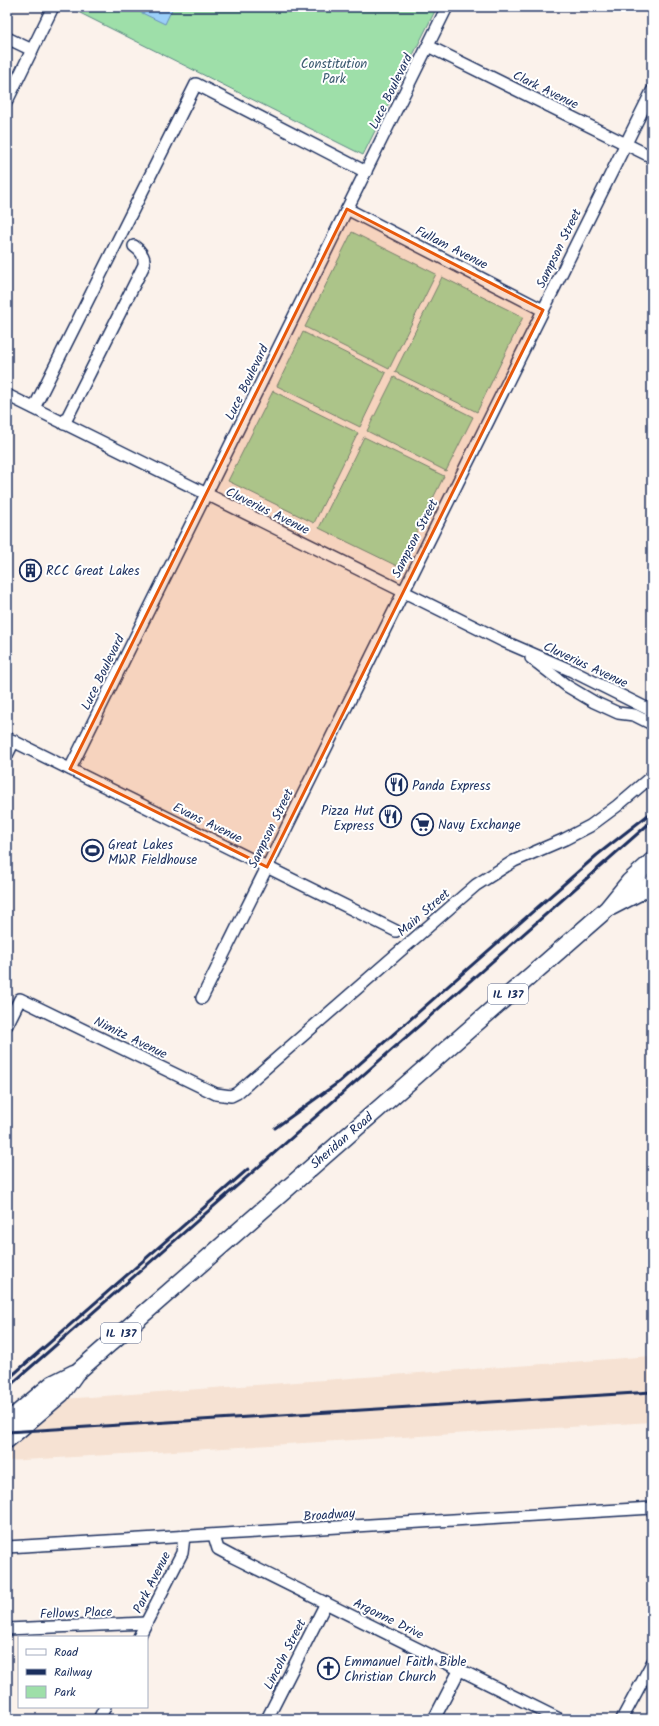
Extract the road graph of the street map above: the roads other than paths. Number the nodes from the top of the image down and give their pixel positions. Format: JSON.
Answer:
{"nodes":[{"id":1,"x":53,"y":7,"type":"edge"},
{"id":2,"x":447,"y":7,"type":"edge"},
{"id":3,"x":7,"y":38,"type":"edge"},
{"id":4,"x":428,"y":46,"type":"junction"},
{"id":5,"x":32,"y":50,"type":"junction"},
{"id":6,"x":652,"y":91,"type":"edge"},
{"id":7,"x":7,"y":101,"type":"edge"},
{"id":8,"x":626,"y":144,"type":"junction"},
{"id":9,"x":652,"y":157,"type":"edge"},
{"id":10,"x":366,"y":172,"type":"junction"},
{"id":11,"x":347,"y":208,"type":"junction"},
{"id":12,"x":134,"y":246,"type":"dead end"},
{"id":13,"x":543,"y":310,"type":"junction"},
{"id":14,"x":7,"y":395,"type":"edge"},
{"id":15,"x":34,"y":408,"type":"junction"},
{"id":16,"x":64,"y":424,"type":"junction"},
{"id":17,"x":206,"y":495,"type":"junction"},
{"id":18,"x":403,"y":590,"type":"junction"},
{"id":19,"x":518,"y":648,"type":"junction"},
{"id":20,"x":647,"y":708,"type":"edge"},
{"id":21,"x":652,"y":724,"type":"edge"},
{"id":22,"x":10,"y":740,"type":"edge"},
{"id":23,"x":7,"y":755,"type":"edge"},
{"id":24,"x":70,"y":769,"type":"junction"},
{"id":25,"x":652,"y":776,"type":"edge"},
{"id":26,"x":652,"y":861,"type":"edge"},
{"id":27,"x":267,"y":867,"type":"junction"},
{"id":28,"x":652,"y":882,"type":"edge"},
{"id":29,"x":607,"y":909,"type":"junction"},
{"id":30,"x":396,"y":931,"type":"dead end"},
{"id":31,"x":202,"y":998,"type":"dead end"},
{"id":32,"x":7,"y":1025,"type":"edge"},
{"id":33,"x":231,"y":1096,"type":"joint"},
{"id":34,"x":76,"y":1373,"type":"junction"},
{"id":35,"x":7,"y":1422,"type":"edge"},
{"id":36,"x":7,"y":1440,"type":"edge"},
{"id":37,"x":652,"y":1508,"type":"edge"},
{"id":38,"x":214,"y":1536,"type":"junction"},
{"id":39,"x":184,"y":1538,"type":"junction"},
{"id":40,"x":7,"y":1547,"type":"edge"},
{"id":41,"x":326,"y":1603,"type":"junction"},
{"id":42,"x":146,"y":1623,"type":"junction"},
{"id":43,"x":7,"y":1629,"type":"edge"},
{"id":44,"x":140,"y":1636,"type":"edge"},
{"id":45,"x":652,"y":1663,"type":"edge"},
{"id":46,"x":460,"y":1669,"type":"junction"},
{"id":47,"x":104,"y":1708,"type":"edge"},
{"id":48,"x":99,"y":1719,"type":"edge"},
{"id":49,"x":267,"y":1719,"type":"edge"},
{"id":50,"x":434,"y":1719,"type":"edge"},
{"id":51,"x":559,"y":1719,"type":"edge"},
{"id":52,"x":622,"y":1719,"type":"edge"}],
"edges":[{"from":1,"to":5,"type":"street"},
{"from":2,"to":4,"type":"street","name":"Luce Boulevard"},
{"from":3,"to":5,"type":"street"},
{"from":4,"to":8,"type":"street","name":"Clark Avenue"},
{"from":4,"to":10,"type":"street","name":"Luce Boulevard"},
{"from":5,"to":7,"type":"street"},
{"from":6,"to":8,"type":"street","name":"Sampson Street"},
{"from":8,"to":9,"type":"street","name":"Clark Avenue"},
{"from":8,"to":13,"type":"street","name":"Sampson Street"},
{"from":10,"to":11,"type":"street","name":"Luce Boulevard"},
{"from":10,"to":15,"type":"street"},
{"from":11,"to":13,"type":"street","name":"Fullam Avenue"},
{"from":11,"to":17,"type":"street","name":"Luce Boulevard"},
{"from":12,"to":16,"type":"street"},
{"from":13,"to":18,"type":"street","name":"Sampson Street"},
{"from":14,"to":15,"type":"street","name":"Cluverius Avenue"},
{"from":15,"to":16,"type":"street","name":"Cluverius Avenue"},
{"from":16,"to":17,"type":"street","name":"Cluverius Avenue"},
{"from":17,"to":18,"type":"street","name":"Cluverius Avenue"},
{"from":17,"to":24,"type":"street","name":"Luce Boulevard"},
{"from":18,"to":19,"type":"street","name":"Cluverius Avenue"},
{"from":18,"to":27,"type":"street","name":"Sampson Street"},
{"from":19,"to":20,"type":"street","name":"Cluverius Avenue"},
{"from":19,"to":21,"type":"street","name":"Cluverius Avenue"},
{"from":22,"to":23,"type":"street"},
{"from":22,"to":24,"type":"street","name":"Evans Avenue"},
{"from":24,"to":27,"type":"street","name":"Evans Avenue"},
{"from":25,"to":33,"type":"street","name":"Main Street"},
{"from":26,"to":29,"type":"highway","name":"Sheridan Road","number":"IL 137"},
{"from":27,"to":30,"type":"street","name":"Evans Avenue"},
{"from":27,"to":31,"type":"street","name":"Sampson Street"},
{"from":28,"to":29,"type":"highway","name":"Sheridan Road","number":"IL 137"},
{"from":29,"to":34,"type":"highway","name":"Sheridan Road","number":"IL 137"},
{"from":32,"to":33,"type":"street","name":"Nimitz Avenue"},
{"from":34,"to":35,"type":"highway","name":"Sheridan Road","number":"IL 137"},
{"from":34,"to":36,"type":"highway","name":"Sheridan Road","number":"IL 137"},
{"from":37,"to":38,"type":"street","name":"Broadway"},
{"from":38,"to":39,"type":"street","name":"Broadway"},
{"from":38,"to":41,"type":"street","name":"Argonne Drive"},
{"from":39,"to":40,"type":"street","name":"Broadway"},
{"from":39,"to":42,"type":"street","name":"Park Avenue"},
{"from":41,"to":46,"type":"street","name":"Argonne Drive"},
{"from":41,"to":49,"type":"street","name":"Lincoln Street"},
{"from":42,"to":43,"type":"street","name":"Fellows Place"},
{"from":42,"to":44,"type":"street","name":"Park Avenue"},
{"from":45,"to":52,"type":"street"},
{"from":46,"to":50,"type":"street"},
{"from":46,"to":51,"type":"street","name":"Argonne Drive"},
{"from":47,"to":48,"type":"street"}]}
